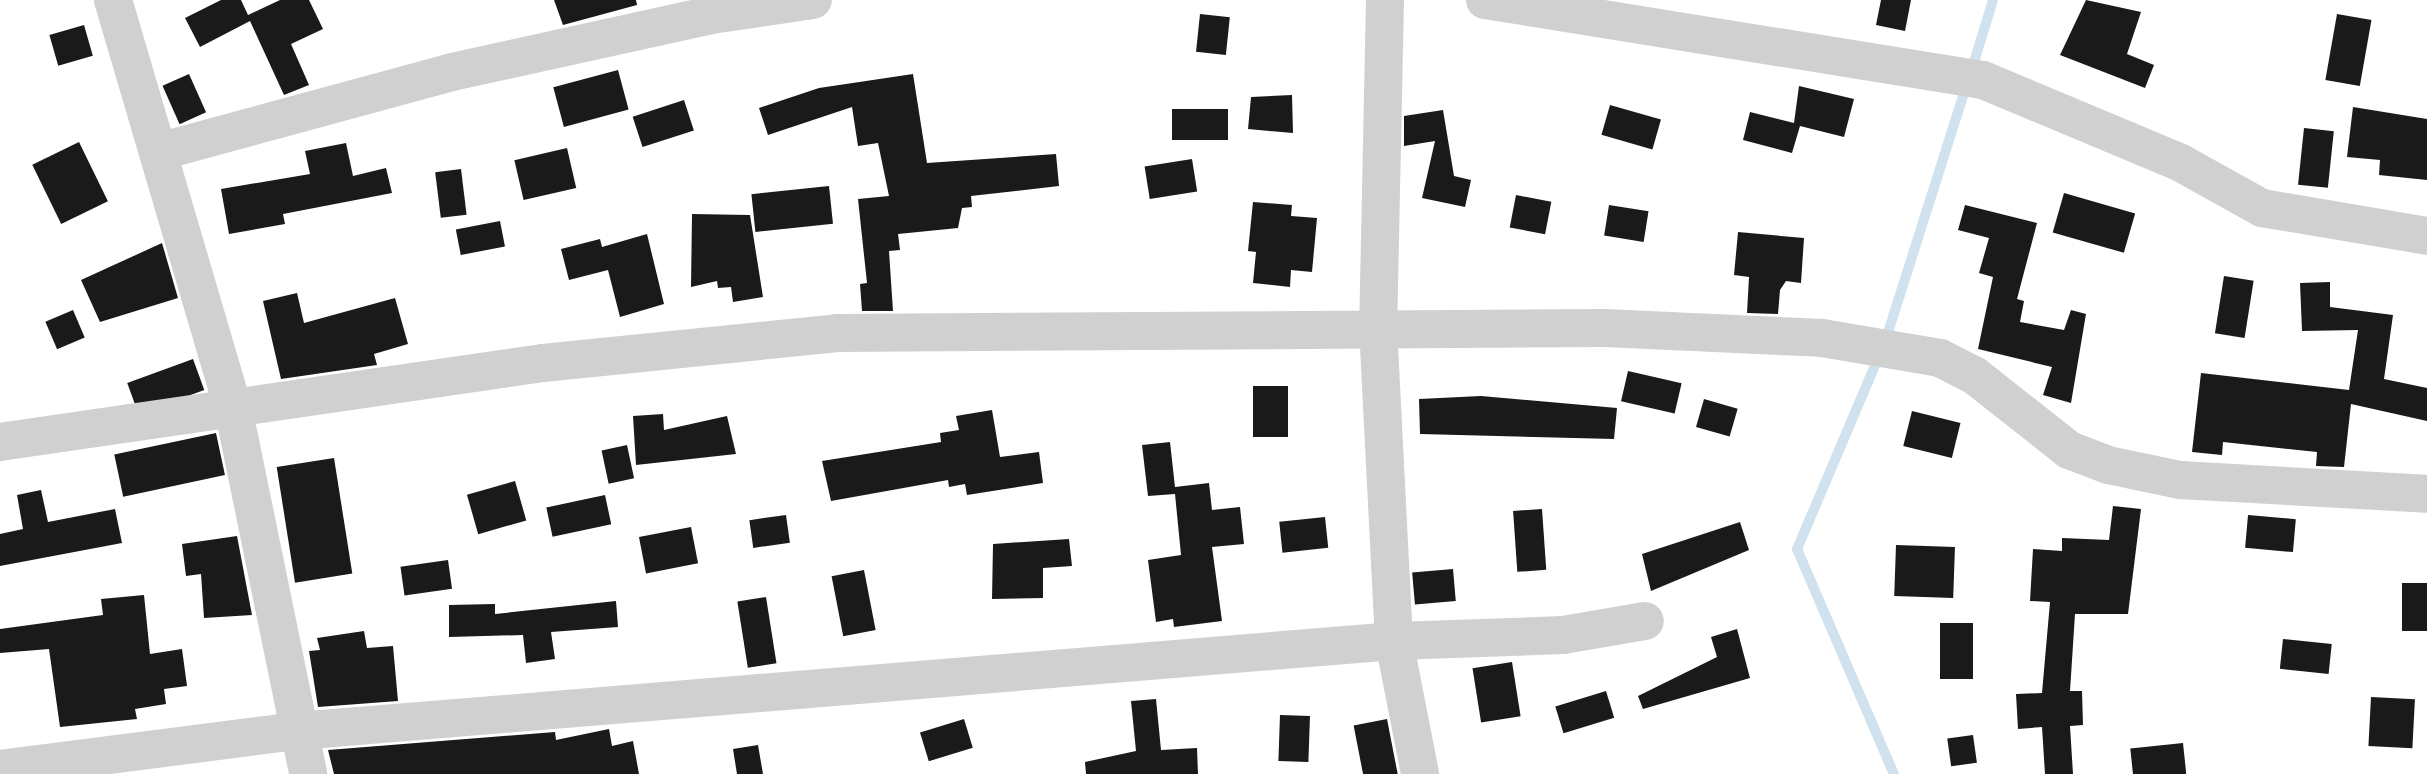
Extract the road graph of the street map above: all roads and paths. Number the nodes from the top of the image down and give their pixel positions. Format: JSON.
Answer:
{"nodes":[{"id":1,"x":113,"y":0,"type":"edge"},
{"id":2,"x":813,"y":0,"type":"edge"},
{"id":3,"x":1385,"y":0,"type":"edge"},
{"id":4,"x":1485,"y":0,"type":"edge"},
{"id":5,"x":159,"y":152,"type":"junction"},
{"id":6,"x":2427,"y":236,"type":"edge"},
{"id":7,"x":1378,"y":326,"type":"junction"},
{"id":8,"x":233,"y":412,"type":"junction"},
{"id":9,"x":0,"y":442,"type":"edge"},
{"id":10,"x":2427,"y":494,"type":"edge"},
{"id":11,"x":1645,"y":621,"type":"dead end"},
{"id":12,"x":1394,"y":641,"type":"junction"},
{"id":13,"x":297,"y":731,"type":"junction"},
{"id":14,"x":0,"y":769,"type":"edge"},
{"id":15,"x":308,"y":774,"type":"edge"},
{"id":16,"x":1420,"y":774,"type":"edge"}],
"edges":[{"from":1,"to":5,"type":"street"},
{"from":2,"to":5,"type":"street"},
{"from":3,"to":7,"type":"street"},
{"from":4,"to":6,"type":"street"},
{"from":5,"to":8,"type":"street"},
{"from":7,"to":8,"type":"street"},
{"from":7,"to":10,"type":"street"},
{"from":7,"to":12,"type":"street"},
{"from":8,"to":9,"type":"street"},
{"from":8,"to":13,"type":"street"},
{"from":11,"to":12,"type":"street"},
{"from":12,"to":13,"type":"street"},
{"from":12,"to":16,"type":"street"},
{"from":13,"to":14,"type":"street"},
{"from":13,"to":15,"type":"street"}]}
